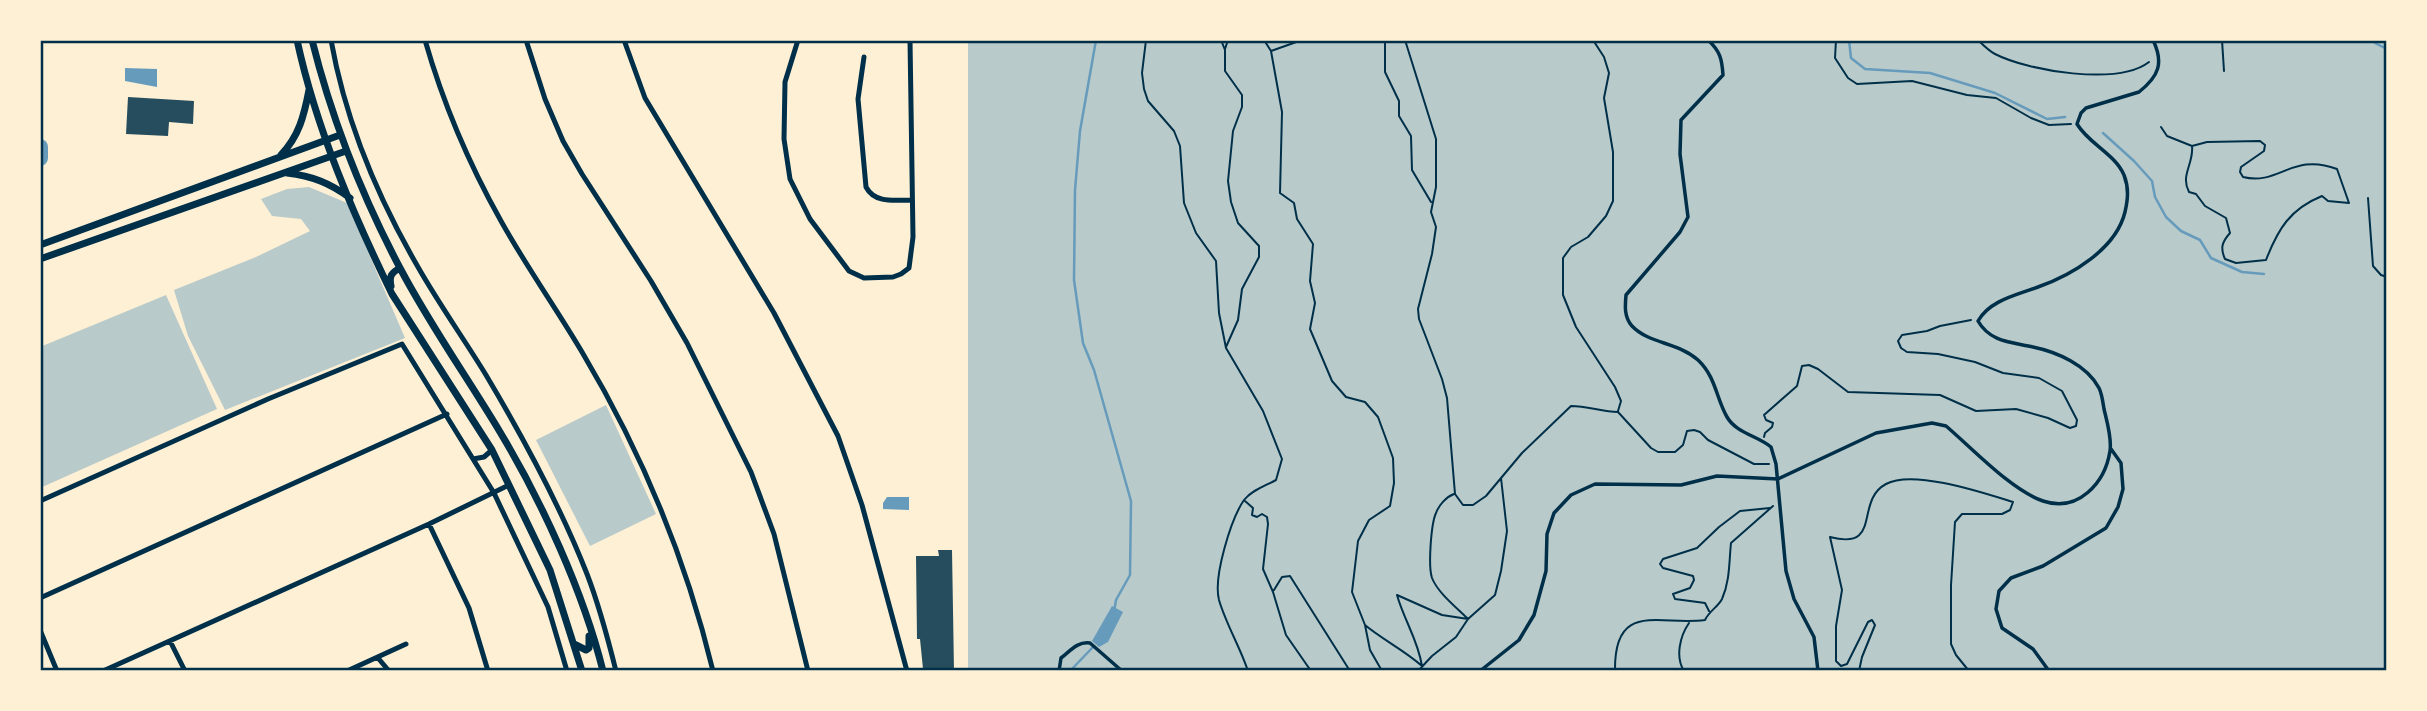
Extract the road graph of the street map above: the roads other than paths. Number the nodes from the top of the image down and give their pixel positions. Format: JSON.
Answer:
{"nodes":[{"id":1,"x":297,"y":40,"type":"edge"},
{"id":2,"x":312,"y":40,"type":"edge"},
{"id":3,"x":331,"y":40,"type":"edge"},
{"id":4,"x":425,"y":40,"type":"edge"},
{"id":5,"x":526,"y":40,"type":"edge"},
{"id":6,"x":624,"y":40,"type":"edge"},
{"id":7,"x":798,"y":40,"type":"edge"},
{"id":8,"x":910,"y":40,"type":"edge"},
{"id":9,"x":1708,"y":40,"type":"edge"},
{"id":10,"x":2152,"y":40,"type":"edge"},
{"id":11,"x":864,"y":57,"type":"dead end"},
{"id":12,"x":309,"y":86,"type":"junction"},
{"id":13,"x":340,"y":135,"type":"junction"},
{"id":14,"x":327,"y":140,"type":"junction"},
{"id":15,"x":346,"y":151,"type":"junction"},
{"id":16,"x":332,"y":156,"type":"junction"},
{"id":17,"x":278,"y":158,"type":"junction"},
{"id":18,"x":284,"y":173,"type":"junction"},
{"id":19,"x":350,"y":199,"type":"junction"},
{"id":20,"x":912,"y":200,"type":"junction"},
{"id":21,"x":40,"y":245,"type":"edge"},
{"id":22,"x":40,"y":259,"type":"edge"},
{"id":23,"x":400,"y":268,"type":"junction"},
{"id":24,"x":392,"y":294,"type":"junction"},
{"id":25,"x":447,"y":414,"type":"junction"},
{"id":26,"x":2111,"y":449,"type":"junction"},
{"id":27,"x":492,"y":450,"type":"junction"},
{"id":28,"x":473,"y":459,"type":"junction"},
{"id":29,"x":1778,"y":479,"type":"junction"},
{"id":30,"x":509,"y":485,"type":"junction"},
{"id":31,"x":494,"y":493,"type":"junction"},
{"id":32,"x":40,"y":501,"type":"edge"},
{"id":33,"x":429,"y":524,"type":"junction"},
{"id":34,"x":40,"y":598,"type":"edge"},
{"id":35,"x":584,"y":611,"type":"junction"},
{"id":36,"x":40,"y":630,"type":"edge"},
{"id":37,"x":170,"y":641,"type":"junction"},
{"id":38,"x":405,"y":644,"type":"dead end"},
{"id":39,"x":574,"y":644,"type":"junction"},
{"id":40,"x":378,"y":658,"type":"junction"},
{"id":41,"x":57,"y":671,"type":"edge"},
{"id":42,"x":103,"y":671,"type":"edge"},
{"id":43,"x":185,"y":671,"type":"edge"},
{"id":44,"x":347,"y":671,"type":"edge"},
{"id":45,"x":388,"y":671,"type":"edge"},
{"id":46,"x":488,"y":671,"type":"edge"},
{"id":47,"x":567,"y":671,"type":"edge"},
{"id":48,"x":582,"y":671,"type":"edge"},
{"id":49,"x":603,"y":671,"type":"edge"},
{"id":50,"x":616,"y":671,"type":"edge"},
{"id":51,"x":713,"y":671,"type":"edge"},
{"id":52,"x":808,"y":671,"type":"edge"},
{"id":53,"x":907,"y":671,"type":"edge"},
{"id":54,"x":1059,"y":671,"type":"edge"},
{"id":55,"x":1122,"y":671,"type":"edge"},
{"id":56,"x":1480,"y":671,"type":"edge"},
{"id":57,"x":1818,"y":671,"type":"edge"},
{"id":58,"x":2049,"y":671,"type":"edge"}],
"edges":[{"from":1,"to":12,"type":"main road"},
{"from":2,"to":13,"type":"main road"},
{"from":3,"to":50,"type":"street"},
{"from":4,"to":51,"type":"street"},
{"from":5,"to":52,"type":"street"},
{"from":6,"to":53,"type":"street"},
{"from":7,"to":20,"type":"street"},
{"from":8,"to":20,"type":"street"},
{"from":9,"to":29,"type":"street"},
{"from":10,"to":26,"type":"street"},
{"from":11,"to":20,"type":"street"},
{"from":12,"to":14,"type":"main road"},
{"from":12,"to":17,"type":"main road"},
{"from":13,"to":14,"type":"main road"},
{"from":13,"to":15,"type":"main road"},
{"from":14,"to":16,"type":"main road"},
{"from":14,"to":17,"type":"main road"},
{"from":15,"to":16,"type":"main road"},
{"from":15,"to":23,"type":"main road"},
{"from":16,"to":18,"type":"main road"},
{"from":16,"to":19,"type":"main road"},
{"from":17,"to":21,"type":"main road"},
{"from":18,"to":19,"type":"main road"},
{"from":18,"to":22,"type":"main road"},
{"from":19,"to":24,"type":"main road"},
{"from":23,"to":24,"type":"main road"},
{"from":23,"to":35,"type":"main road"},
{"from":24,"to":27,"type":"main road"},
{"from":25,"to":28,"type":"street"},
{"from":25,"to":32,"type":"street"},
{"from":25,"to":34,"type":"street"},
{"from":26,"to":29,"type":"street"},
{"from":26,"to":58,"type":"street"},
{"from":27,"to":28,"type":"street"},
{"from":27,"to":30,"type":"main road"},
{"from":28,"to":31,"type":"street"},
{"from":29,"to":56,"type":"street"},
{"from":29,"to":57,"type":"street"},
{"from":30,"to":31,"type":"street"},
{"from":30,"to":39,"type":"main road"},
{"from":31,"to":33,"type":"street"},
{"from":31,"to":47,"type":"street"},
{"from":33,"to":37,"type":"street"},
{"from":33,"to":46,"type":"street"},
{"from":35,"to":39,"type":"main road"},
{"from":35,"to":49,"type":"main road"},
{"from":36,"to":41,"type":"street"},
{"from":37,"to":42,"type":"street"},
{"from":37,"to":43,"type":"street"},
{"from":38,"to":40,"type":"street"},
{"from":39,"to":48,"type":"main road"},
{"from":40,"to":44,"type":"street"},
{"from":40,"to":45,"type":"street"},
{"from":54,"to":55,"type":"street"}]}
